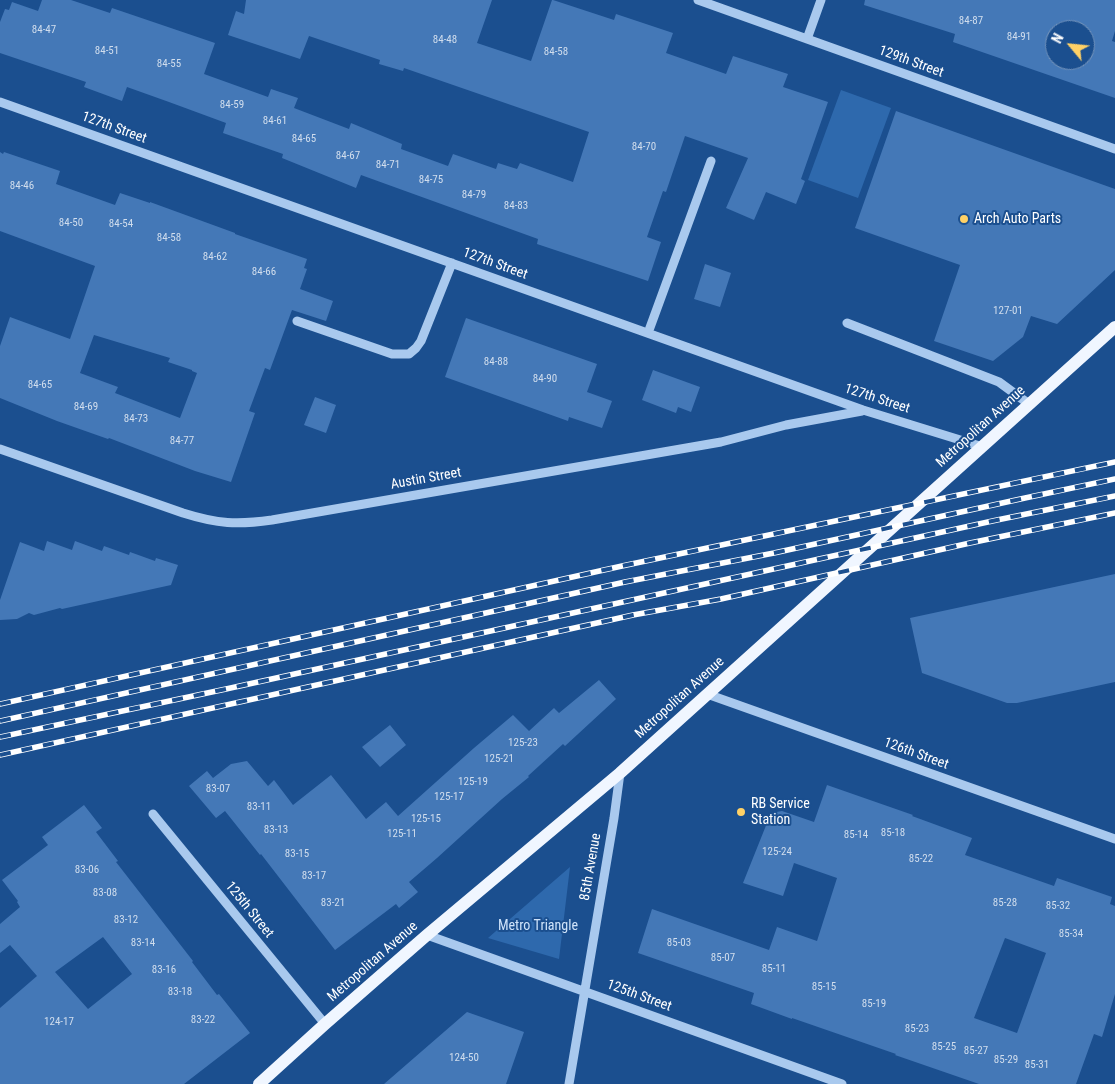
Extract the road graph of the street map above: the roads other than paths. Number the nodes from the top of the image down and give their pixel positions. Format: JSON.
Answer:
{"nodes":[{"id":1,"x":698,"y":0,"type":"edge"},
{"id":2,"x":821,"y":0,"type":"edge"},
{"id":3,"x":807,"y":39,"type":"junction"},
{"id":4,"x":0,"y":102,"type":"edge"},
{"id":5,"x":1115,"y":149,"type":"edge"},
{"id":6,"x":711,"y":161,"type":"dead end"},
{"id":7,"x":452,"y":263,"type":"junction"},
{"id":8,"x":296,"y":321,"type":"dead end"},
{"id":9,"x":846,"y":323,"type":"dead end"},
{"id":10,"x":1115,"y":327,"type":"edge"},
{"id":11,"x":648,"y":333,"type":"junction"},
{"id":12,"x":1029,"y":404,"type":"junction"},
{"id":13,"x":863,"y":410,"type":"junction"},
{"id":14,"x":983,"y":446,"type":"junction"},
{"id":15,"x":0,"y":449,"type":"edge"},
{"id":16,"x":707,"y":694,"type":"junction"},
{"id":17,"x":620,"y":773,"type":"junction"},
{"id":18,"x":153,"y":814,"type":"dead end"},
{"id":19,"x":1115,"y":839,"type":"edge"},
{"id":20,"x":427,"y":935,"type":"junction"},
{"id":21,"x":585,"y":992,"type":"junction"},
{"id":22,"x":325,"y":1024,"type":"junction"},
{"id":23,"x":259,"y":1084,"type":"edge"},
{"id":24,"x":569,"y":1084,"type":"edge"},
{"id":25,"x":842,"y":1084,"type":"edge"}],
"edges":[{"from":1,"to":3,"type":"street","name":"129th Street"},
{"from":2,"to":3,"type":"street"},
{"from":3,"to":5,"type":"street","name":"129th Street"},
{"from":4,"to":7,"type":"street","name":"127th Street"},
{"from":6,"to":11,"type":"street"},
{"from":7,"to":8,"type":"street"},
{"from":7,"to":11,"type":"street","name":"127th Street"},
{"from":9,"to":12,"type":"street"},
{"from":10,"to":12,"type":"main road","name":"Metropolitan Avenue"},
{"from":11,"to":13,"type":"street","name":"127th Street"},
{"from":12,"to":14,"type":"main road","name":"Metropolitan Avenue"},
{"from":13,"to":14,"type":"street","name":"127th Street"},
{"from":13,"to":15,"type":"street","name":"Austin Street"},
{"from":14,"to":16,"type":"main road","name":"Metropolitan Avenue"},
{"from":16,"to":17,"type":"main road","name":"Metropolitan Avenue"},
{"from":16,"to":19,"type":"street","name":"126th Street"},
{"from":17,"to":20,"type":"main road","name":"Metropolitan Avenue"},
{"from":17,"to":21,"type":"street","name":"85th Avenue"},
{"from":18,"to":22,"type":"street","name":"125th Street"},
{"from":20,"to":21,"type":"street","name":"125th Street"},
{"from":20,"to":22,"type":"main road","name":"Metropolitan Avenue"},
{"from":21,"to":24,"type":"street","name":"85th Avenue"},
{"from":21,"to":25,"type":"street","name":"125th Street"},
{"from":22,"to":23,"type":"main road","name":"Metropolitan Avenue"}]}
